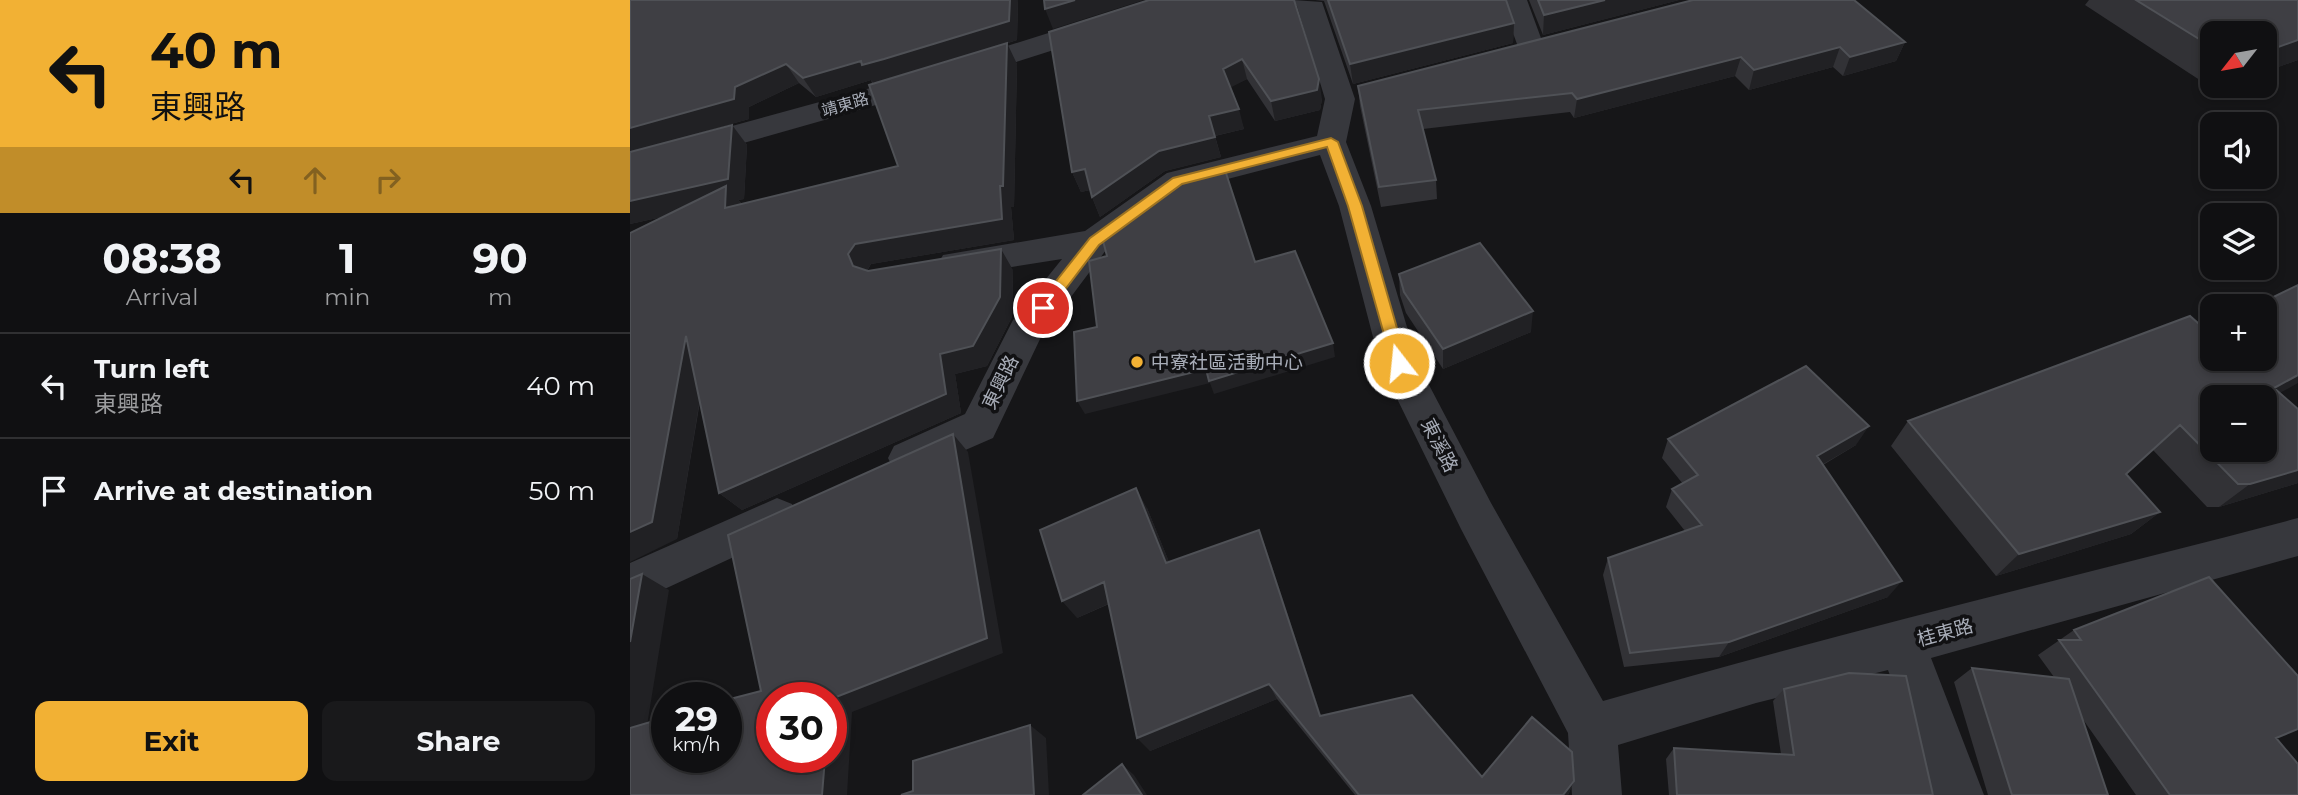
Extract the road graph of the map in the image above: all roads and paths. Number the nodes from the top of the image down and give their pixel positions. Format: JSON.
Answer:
{"nodes":[{"id":1,"x":1179,"y":0,"type":"edge"},
{"id":2,"x":1306,"y":0,"type":"edge"},
{"id":3,"x":1514,"y":0,"type":"edge"},
{"id":4,"x":1531,"y":50,"type":"edge"},
{"id":5,"x":1331,"y":142,"type":"junction"},
{"id":6,"x":630,"y":164,"type":"edge"},
{"id":7,"x":1094,"y":242,"type":"junction"},
{"id":8,"x":922,"y":269,"type":"edge"},
{"id":9,"x":879,"y":471,"type":"edge"},
{"id":10,"x":804,"y":505,"type":"edge"},
{"id":11,"x":2298,"y":537,"type":"edge"},
{"id":12,"x":630,"y":584,"type":"edge"},
{"id":13,"x":1902,"y":644,"type":"junction"},
{"id":14,"x":1592,"y":729,"type":"junction"},
{"id":15,"x":1597,"y":795,"type":"edge"},
{"id":16,"x":1959,"y":795,"type":"edge"}],
"edges":[{"from":1,"to":6,"type":"street","name":"靖東路"},
{"from":2,"to":5,"type":"street"},
{"from":3,"to":4,"type":"street"},
{"from":5,"to":7,"type":"street","name":"東興路"},
{"from":5,"to":14,"type":"street","name":"東溪路"},
{"from":7,"to":8,"type":"street"},
{"from":7,"to":9,"type":"street","name":"東興路"},
{"from":10,"to":12,"type":"street"},
{"from":11,"to":13,"type":"street","name":"桂東路"},
{"from":13,"to":14,"type":"street","name":"桂東路"},
{"from":13,"to":16,"type":"street"},
{"from":14,"to":15,"type":"street","name":"東溪路"}]}
